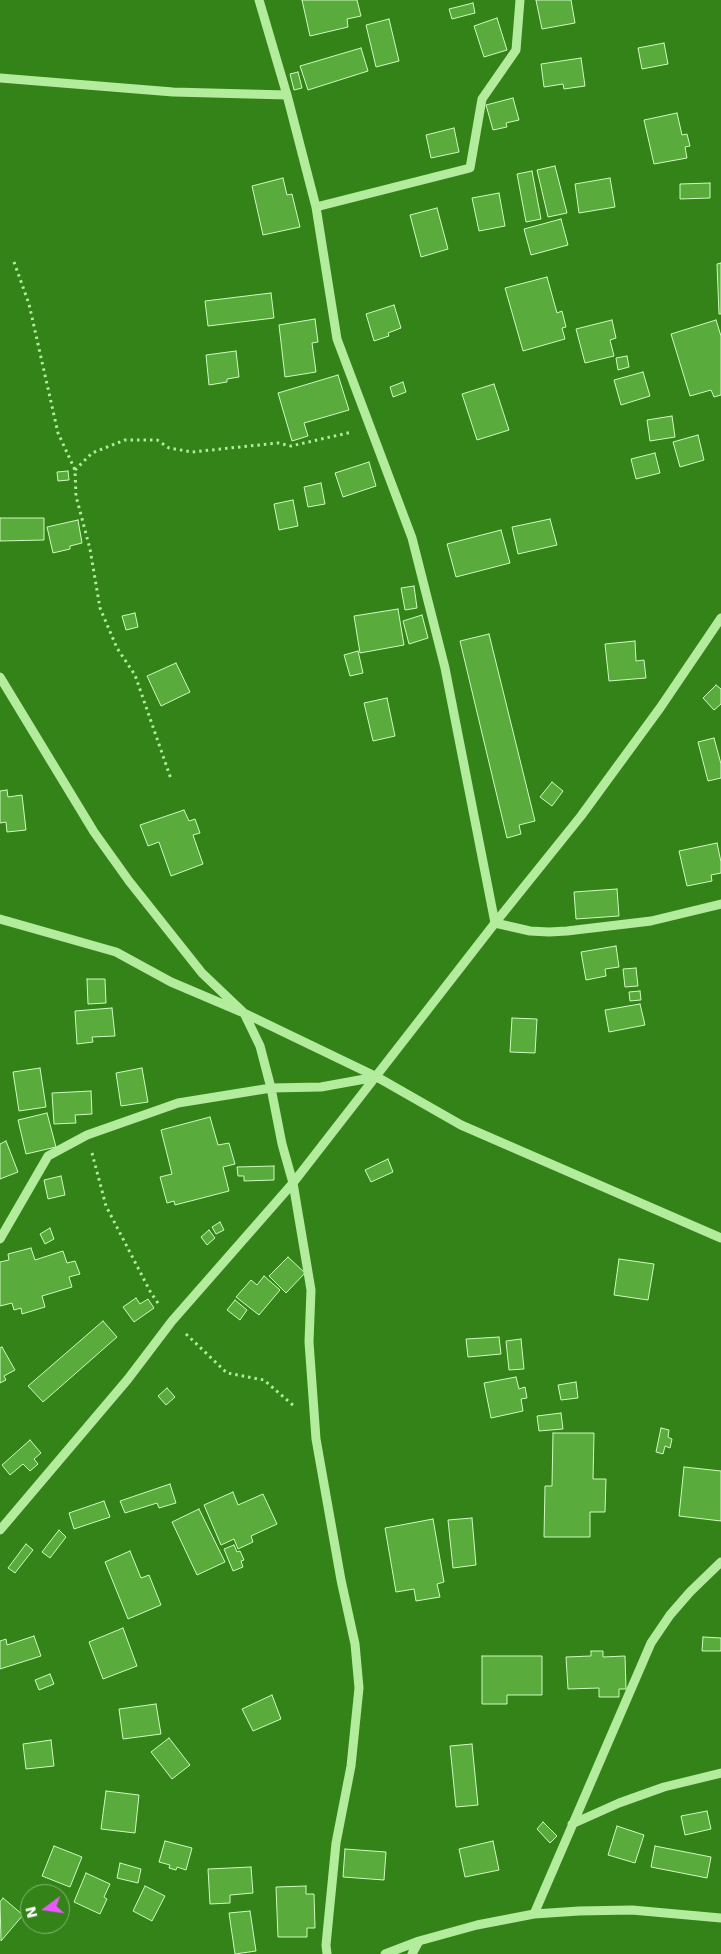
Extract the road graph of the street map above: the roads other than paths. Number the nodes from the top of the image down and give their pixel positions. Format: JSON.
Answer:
{"nodes":[{"id":1,"x":259,"y":0,"type":"edge"},
{"id":2,"x":520,"y":0,"type":"edge"},
{"id":3,"x":0,"y":78,"type":"edge"},
{"id":4,"x":287,"y":95,"type":"junction"},
{"id":5,"x":316,"y":207,"type":"junction"},
{"id":6,"x":721,"y":618,"type":"edge"},
{"id":7,"x":0,"y":677,"type":"edge"},
{"id":8,"x":721,"y":904,"type":"edge"},
{"id":9,"x":0,"y":919,"type":"edge"},
{"id":10,"x":496,"y":923,"type":"junction"},
{"id":11,"x":244,"y":1013,"type":"junction"},
{"id":12,"x":376,"y":1077,"type":"junction"},
{"id":13,"x":271,"y":1088,"type":"junction"},
{"id":14,"x":293,"y":1183,"type":"junction"},
{"id":15,"x":721,"y":1238,"type":"edge"},
{"id":16,"x":0,"y":1239,"type":"edge"},
{"id":17,"x":0,"y":1530,"type":"edge"},
{"id":18,"x":721,"y":1562,"type":"edge"},
{"id":19,"x":721,"y":1773,"type":"edge"},
{"id":20,"x":572,"y":1824,"type":"junction"},
{"id":21,"x":534,"y":1914,"type":"junction"},
{"id":22,"x":721,"y":1918,"type":"edge"},
{"id":23,"x":419,"y":1941,"type":"junction"},
{"id":24,"x":328,"y":1954,"type":"edge"},
{"id":25,"x":385,"y":1954,"type":"edge"},
{"id":26,"x":412,"y":1954,"type":"edge"}],
"edges":[{"from":1,"to":4,"type":"street"},
{"from":2,"to":5,"type":"street"},
{"from":3,"to":4,"type":"street"},
{"from":4,"to":5,"type":"street"},
{"from":5,"to":10,"type":"street"},
{"from":6,"to":10,"type":"street"},
{"from":7,"to":11,"type":"street"},
{"from":8,"to":10,"type":"street"},
{"from":9,"to":11,"type":"street"},
{"from":10,"to":12,"type":"street"},
{"from":11,"to":12,"type":"street"},
{"from":11,"to":13,"type":"street"},
{"from":12,"to":13,"type":"street"},
{"from":12,"to":14,"type":"street"},
{"from":12,"to":15,"type":"street"},
{"from":13,"to":14,"type":"street"},
{"from":13,"to":16,"type":"street"},
{"from":14,"to":17,"type":"street"},
{"from":14,"to":24,"type":"street"},
{"from":18,"to":20,"type":"street"},
{"from":19,"to":20,"type":"street"},
{"from":20,"to":21,"type":"street"},
{"from":21,"to":22,"type":"street"},
{"from":21,"to":23,"type":"street"},
{"from":23,"to":25,"type":"street"},
{"from":23,"to":26,"type":"street"}]}
